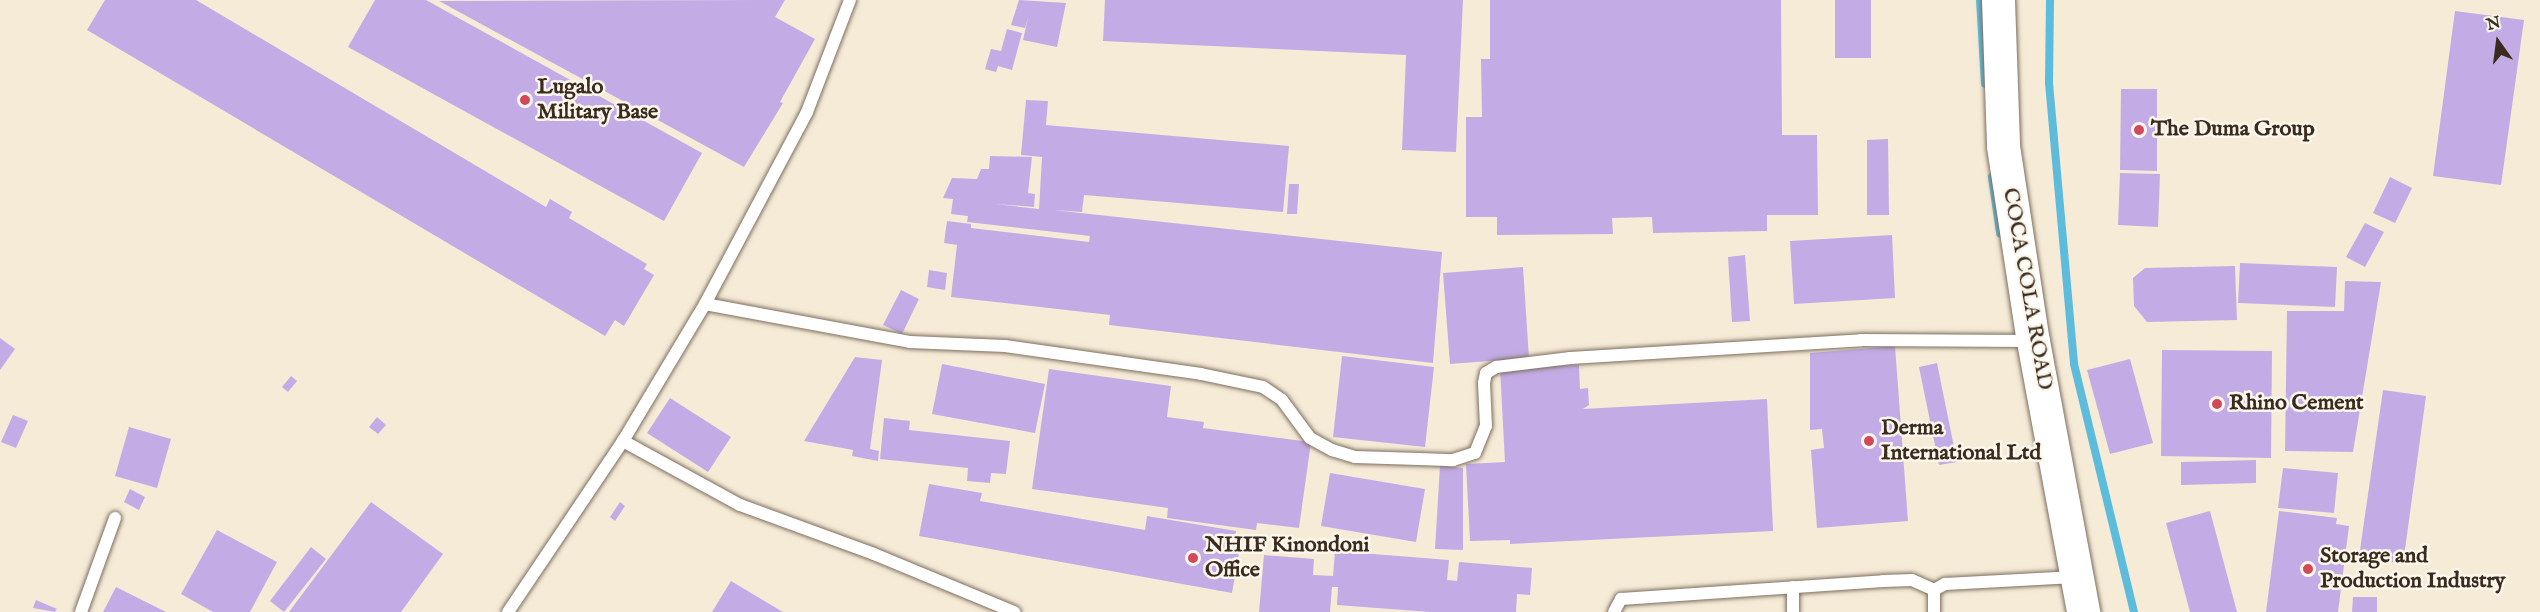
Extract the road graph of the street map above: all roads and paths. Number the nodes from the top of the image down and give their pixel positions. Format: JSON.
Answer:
{"nodes":[{"id":1,"x":849,"y":0,"type":"edge"},
{"id":2,"x":1998,"y":0,"type":"edge"},
{"id":3,"x":705,"y":304,"type":"junction"},
{"id":4,"x":2033,"y":341,"type":"junction"},
{"id":5,"x":623,"y":441,"type":"junction"},
{"id":6,"x":115,"y":518,"type":"dead end"},
{"id":7,"x":2078,"y":576,"type":"junction"},
{"id":8,"x":1793,"y":587,"type":"junction"},
{"id":9,"x":1935,"y":590,"type":"junction"},
{"id":10,"x":81,"y":612,"type":"edge"},
{"id":11,"x":508,"y":612,"type":"edge"},
{"id":12,"x":1014,"y":612,"type":"edge"},
{"id":13,"x":1614,"y":612,"type":"edge"},
{"id":14,"x":1793,"y":612,"type":"edge"},
{"id":15,"x":1934,"y":612,"type":"edge"},
{"id":16,"x":2083,"y":612,"type":"edge"}],
"edges":[{"from":1,"to":3,"type":"lane"},
{"from":2,"to":4,"type":"main road","name":"COCA COLA ROAD"},
{"from":3,"to":4,"type":"lane"},
{"from":3,"to":5,"type":"lane"},
{"from":4,"to":7,"type":"main road","name":"COCA COLA ROAD"},
{"from":5,"to":11,"type":"lane"},
{"from":5,"to":12,"type":"lane"},
{"from":6,"to":10,"type":"lane"},
{"from":7,"to":9,"type":"lane"},
{"from":7,"to":16,"type":"main road","name":"COCA COLA ROAD"},
{"from":8,"to":9,"type":"lane"},
{"from":8,"to":13,"type":"lane"},
{"from":8,"to":14,"type":"lane"},
{"from":9,"to":15,"type":"lane"}]}
